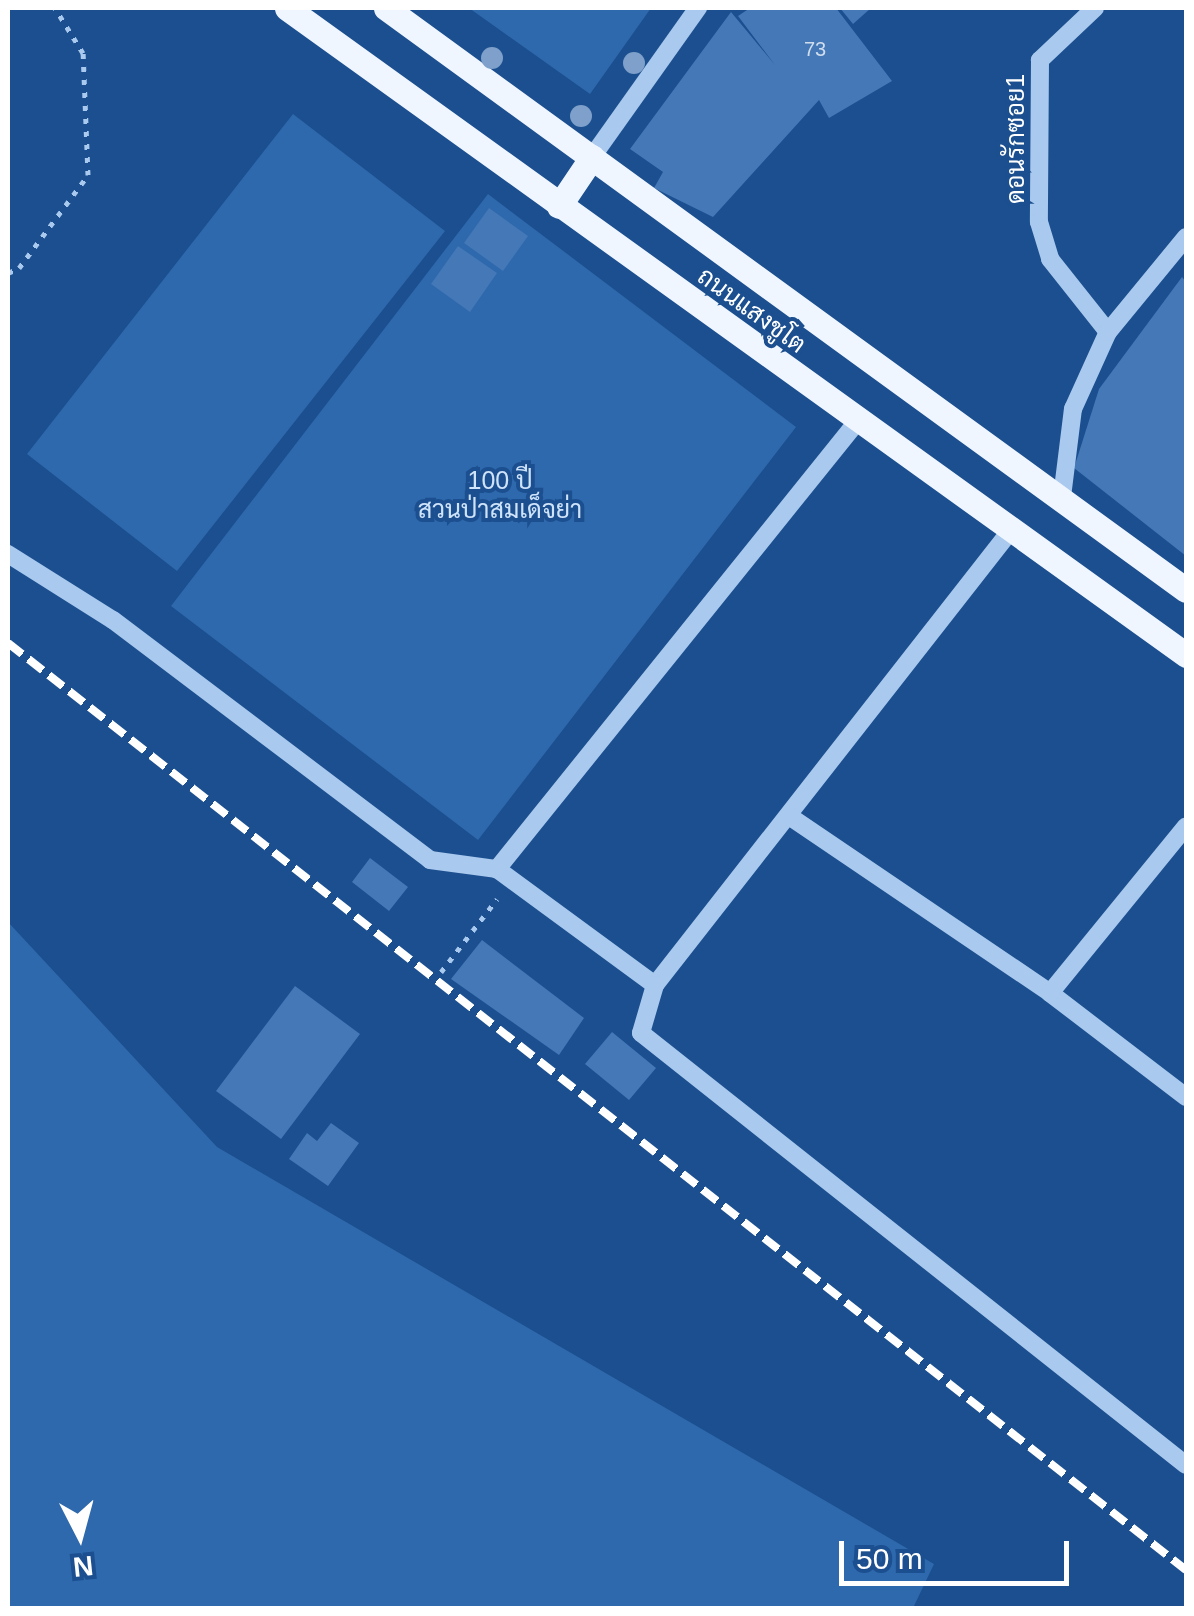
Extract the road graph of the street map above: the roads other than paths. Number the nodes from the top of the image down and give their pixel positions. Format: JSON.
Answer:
{"nodes":[{"id":1,"x":287,"y":8,"type":"edge"},
{"id":2,"x":386,"y":8,"type":"edge"},
{"id":3,"x":698,"y":8,"type":"edge"},
{"id":4,"x":1095,"y":8,"type":"edge"},
{"id":5,"x":592,"y":156,"type":"junction"},
{"id":6,"x":559,"y":206,"type":"junction"},
{"id":7,"x":1186,"y":237,"type":"edge"},
{"id":8,"x":1108,"y":332,"type":"junction"},
{"id":9,"x":856,"y":423,"type":"junction"},
{"id":10,"x":1062,"y":497,"type":"junction"},
{"id":11,"x":1011,"y":530,"type":"junction"},
{"id":12,"x":8,"y":554,"type":"edge"},
{"id":13,"x":1186,"y":590,"type":"edge"},
{"id":14,"x":1186,"y":655,"type":"edge"},
{"id":15,"x":790,"y":816,"type":"junction"},
{"id":16,"x":1186,"y":826,"type":"edge"},
{"id":17,"x":504,"y":875,"type":"junction"},
{"id":18,"x":655,"y":985,"type":"junction"},
{"id":19,"x":1050,"y":993,"type":"junction"},
{"id":20,"x":1186,"y":1097,"type":"edge"},
{"id":21,"x":1186,"y":1465,"type":"edge"}],
"edges":[{"from":1,"to":6,"type":"main road","name":"ถนนแสงชูโต"},
{"from":2,"to":5,"type":"main road","name":"ถนนแสงชูโต"},
{"from":3,"to":5,"type":"street"},
{"from":4,"to":8,"type":"street","name":"ดอนรักซอย1"},
{"from":5,"to":6,"type":"main road"},
{"from":5,"to":10,"type":"main road","name":"ถนนแสงชูโต"},
{"from":6,"to":9,"type":"main road","name":"ถนนแสงชูโต"},
{"from":7,"to":8,"type":"street"},
{"from":8,"to":10,"type":"street"},
{"from":9,"to":11,"type":"main road","name":"ถนนแสงชูโต"},
{"from":9,"to":17,"type":"street"},
{"from":10,"to":13,"type":"main road","name":"ถนนแสงชูโต"},
{"from":11,"to":14,"type":"main road","name":"ถนนแสงชูโต"},
{"from":11,"to":15,"type":"street"},
{"from":12,"to":17,"type":"street"},
{"from":15,"to":18,"type":"street"},
{"from":15,"to":19,"type":"street"},
{"from":16,"to":19,"type":"street"},
{"from":17,"to":18,"type":"street"},
{"from":18,"to":21,"type":"street"},
{"from":19,"to":20,"type":"street"}]}
